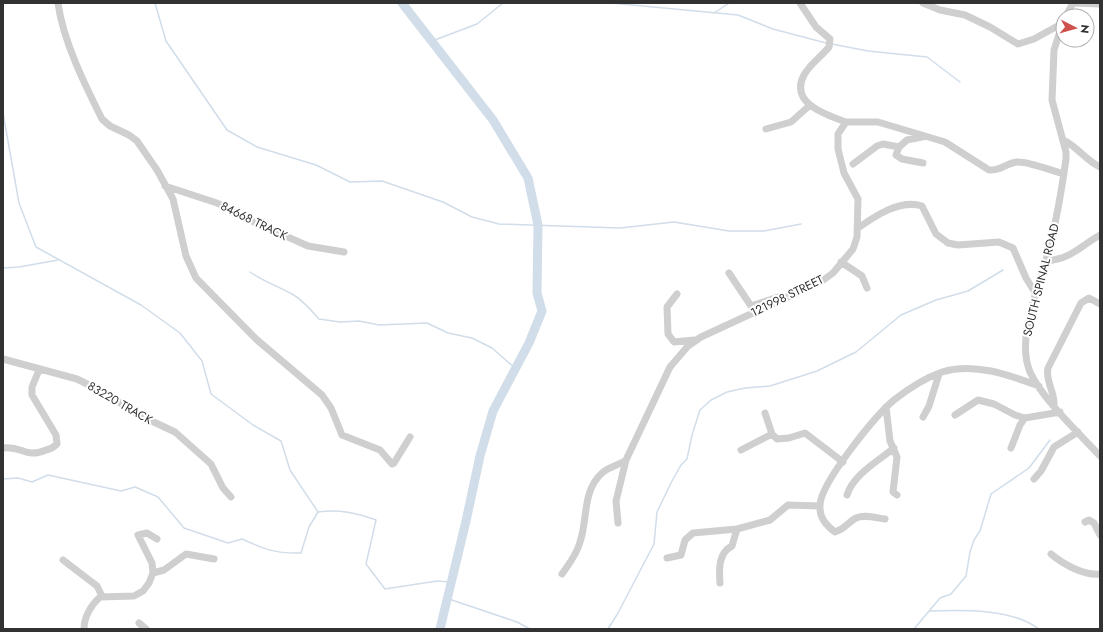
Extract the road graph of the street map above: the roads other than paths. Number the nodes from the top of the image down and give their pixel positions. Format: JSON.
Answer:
{"nodes":[{"id":1,"x":58,"y":3,"type":"edge"},
{"id":2,"x":800,"y":3,"type":"edge"},
{"id":3,"x":923,"y":3,"type":"edge"},
{"id":4,"x":1072,"y":3,"type":"edge"},
{"id":5,"x":1100,"y":4,"type":"edge"},
{"id":6,"x":1055,"y":27,"type":"edge"},
{"id":7,"x":1055,"y":47,"type":"edge"},
{"id":8,"x":809,"y":106,"type":"junction"},
{"id":9,"x":846,"y":122,"type":"junction"},
{"id":10,"x":766,"y":130,"type":"dead end"},
{"id":11,"x":925,"y":137,"type":"junction"},
{"id":12,"x":1063,"y":140,"type":"junction"},
{"id":13,"x":898,"y":147,"type":"junction"},
{"id":14,"x":923,"y":163,"type":"dead end"},
{"id":15,"x":853,"y":164,"type":"dead end"},
{"id":16,"x":1100,"y":167,"type":"edge"},
{"id":17,"x":1064,"y":174,"type":"junction"},
{"id":18,"x":166,"y":186,"type":"junction"},
{"id":19,"x":858,"y":228,"type":"junction"},
{"id":20,"x":1100,"y":235,"type":"edge"},
{"id":21,"x":344,"y":252,"type":"dead end"},
{"id":22,"x":1046,"y":261,"type":"junction"},
{"id":23,"x":841,"y":262,"type":"junction"},
{"id":24,"x":729,"y":273,"type":"dead end"},
{"id":25,"x":867,"y":288,"type":"dead end"},
{"id":26,"x":799,"y":291,"type":"junction"},
{"id":27,"x":677,"y":294,"type":"dead end"},
{"id":28,"x":1036,"y":294,"type":"junction"},
{"id":29,"x":1100,"y":304,"type":"edge"},
{"id":30,"x":696,"y":340,"type":"junction"},
{"id":31,"x":3,"y":359,"type":"edge"},
{"id":32,"x":39,"y":370,"type":"junction"},
{"id":33,"x":939,"y":374,"type":"junction"},
{"id":34,"x":1039,"y":386,"type":"junction"},
{"id":35,"x":1054,"y":405,"type":"junction"},
{"id":36,"x":886,"y":407,"type":"junction"},
{"id":37,"x":1060,"y":412,"type":"junction"},
{"id":38,"x":765,"y":413,"type":"dead end"},
{"id":39,"x":955,"y":415,"type":"dead end"},
{"id":40,"x":923,"y":417,"type":"dead end"},
{"id":41,"x":1025,"y":418,"type":"junction"},
{"id":42,"x":1078,"y":432,"type":"junction"},
{"id":43,"x":772,"y":434,"type":"junction"},
{"id":44,"x":410,"y":437,"type":"dead end"},
{"id":45,"x":3,"y":448,"type":"edge"},
{"id":46,"x":894,"y":448,"type":"junction"},
{"id":47,"x":1011,"y":448,"type":"dead end"},
{"id":48,"x":741,"y":450,"type":"dead end"},
{"id":49,"x":1100,"y":456,"type":"edge"},
{"id":50,"x":626,"y":460,"type":"junction"},
{"id":51,"x":843,"y":462,"type":"junction"},
{"id":52,"x":1034,"y":478,"type":"dead end"},
{"id":53,"x":847,"y":495,"type":"dead end"},
{"id":54,"x":898,"y":495,"type":"dead end"},
{"id":55,"x":231,"y":497,"type":"dead end"},
{"id":56,"x":820,"y":506,"type":"junction"},
{"id":57,"x":885,"y":519,"type":"dead end"},
{"id":58,"x":1085,"y":522,"type":"dead end"},
{"id":59,"x":618,"y":523,"type":"dead end"},
{"id":60,"x":736,"y":529,"type":"junction"},
{"id":61,"x":1100,"y":535,"type":"edge"},
{"id":62,"x":157,"y":539,"type":"dead end"},
{"id":63,"x":1051,"y":554,"type":"dead end"},
{"id":64,"x":667,"y":558,"type":"dead end"},
{"id":65,"x":214,"y":559,"type":"dead end"},
{"id":66,"x":63,"y":560,"type":"dead end"},
{"id":67,"x":153,"y":573,"type":"junction"},
{"id":68,"x":562,"y":574,"type":"dead end"},
{"id":69,"x":1100,"y":574,"type":"edge"},
{"id":70,"x":720,"y":583,"type":"dead end"},
{"id":71,"x":102,"y":596,"type":"junction"},
{"id":72,"x":139,"y":623,"type":"dead end"},
{"id":73,"x":84,"y":629,"type":"edge"},
{"id":74,"x":146,"y":629,"type":"edge"}],
"edges":[{"from":1,"to":18,"type":"street"},
{"from":2,"to":8,"type":"street"},
{"from":3,"to":6,"type":"street"},
{"from":4,"to":5,"type":"street"},
{"from":7,"to":12,"type":"street"},
{"from":8,"to":9,"type":"street"},
{"from":8,"to":10,"type":"street"},
{"from":9,"to":11,"type":"street"},
{"from":9,"to":19,"type":"street","name":"121998 STREET"},
{"from":11,"to":13,"type":"street"},
{"from":11,"to":17,"type":"street"},
{"from":12,"to":16,"type":"street"},
{"from":12,"to":17,"type":"street"},
{"from":13,"to":14,"type":"street"},
{"from":13,"to":15,"type":"street"},
{"from":17,"to":22,"type":"street","name":"SOUTH SPINAL ROAD"},
{"from":18,"to":21,"type":"street","name":"84668 TRACK"},
{"from":18,"to":44,"type":"street"},
{"from":19,"to":23,"type":"street","name":"121998 STREET"},
{"from":19,"to":28,"type":"street"},
{"from":20,"to":22,"type":"street"},
{"from":22,"to":28,"type":"street","name":"SOUTH SPINAL ROAD"},
{"from":23,"to":25,"type":"street"},
{"from":23,"to":26,"type":"street","name":"121998 STREET"},
{"from":24,"to":26,"type":"street"},
{"from":26,"to":30,"type":"street","name":"121998 STREET"},
{"from":27,"to":30,"type":"street","name":"121998 STREET"},
{"from":28,"to":34,"type":"street","name":"SOUTH SPINAL ROAD"},
{"from":29,"to":35,"type":"street"},
{"from":30,"to":50,"type":"street","name":"121998 STREET"},
{"from":31,"to":32,"type":"street","name":"83220 TRACK"},
{"from":32,"to":45,"type":"street"},
{"from":32,"to":55,"type":"street","name":"83220 TRACK"},
{"from":33,"to":34,"type":"street"},
{"from":33,"to":36,"type":"street"},
{"from":33,"to":40,"type":"street"},
{"from":34,"to":35,"type":"street","name":"SOUTH SPINAL ROAD"},
{"from":35,"to":37,"type":"street","name":"SOUTH SPINAL ROAD"},
{"from":36,"to":46,"type":"street"},
{"from":36,"to":51,"type":"street"},
{"from":37,"to":41,"type":"street"},
{"from":37,"to":42,"type":"street","name":"SOUTH SPINAL ROAD"},
{"from":38,"to":43,"type":"street"},
{"from":39,"to":41,"type":"street"},
{"from":41,"to":47,"type":"street"},
{"from":42,"to":49,"type":"street","name":"SOUTH SPINAL ROAD"},
{"from":42,"to":52,"type":"street"},
{"from":43,"to":48,"type":"street"},
{"from":43,"to":51,"type":"street"},
{"from":46,"to":53,"type":"street"},
{"from":46,"to":54,"type":"street"},
{"from":50,"to":59,"type":"street","name":"121998 STREET"},
{"from":50,"to":68,"type":"street"},
{"from":51,"to":56,"type":"street"},
{"from":56,"to":57,"type":"street"},
{"from":56,"to":60,"type":"street"},
{"from":58,"to":61,"type":"street"},
{"from":60,"to":64,"type":"street"},
{"from":60,"to":70,"type":"street"},
{"from":62,"to":67,"type":"street"},
{"from":63,"to":69,"type":"street"},
{"from":65,"to":67,"type":"street"},
{"from":66,"to":71,"type":"street"},
{"from":67,"to":71,"type":"street"},
{"from":71,"to":73,"type":"street"},
{"from":72,"to":74,"type":"street"}]}
